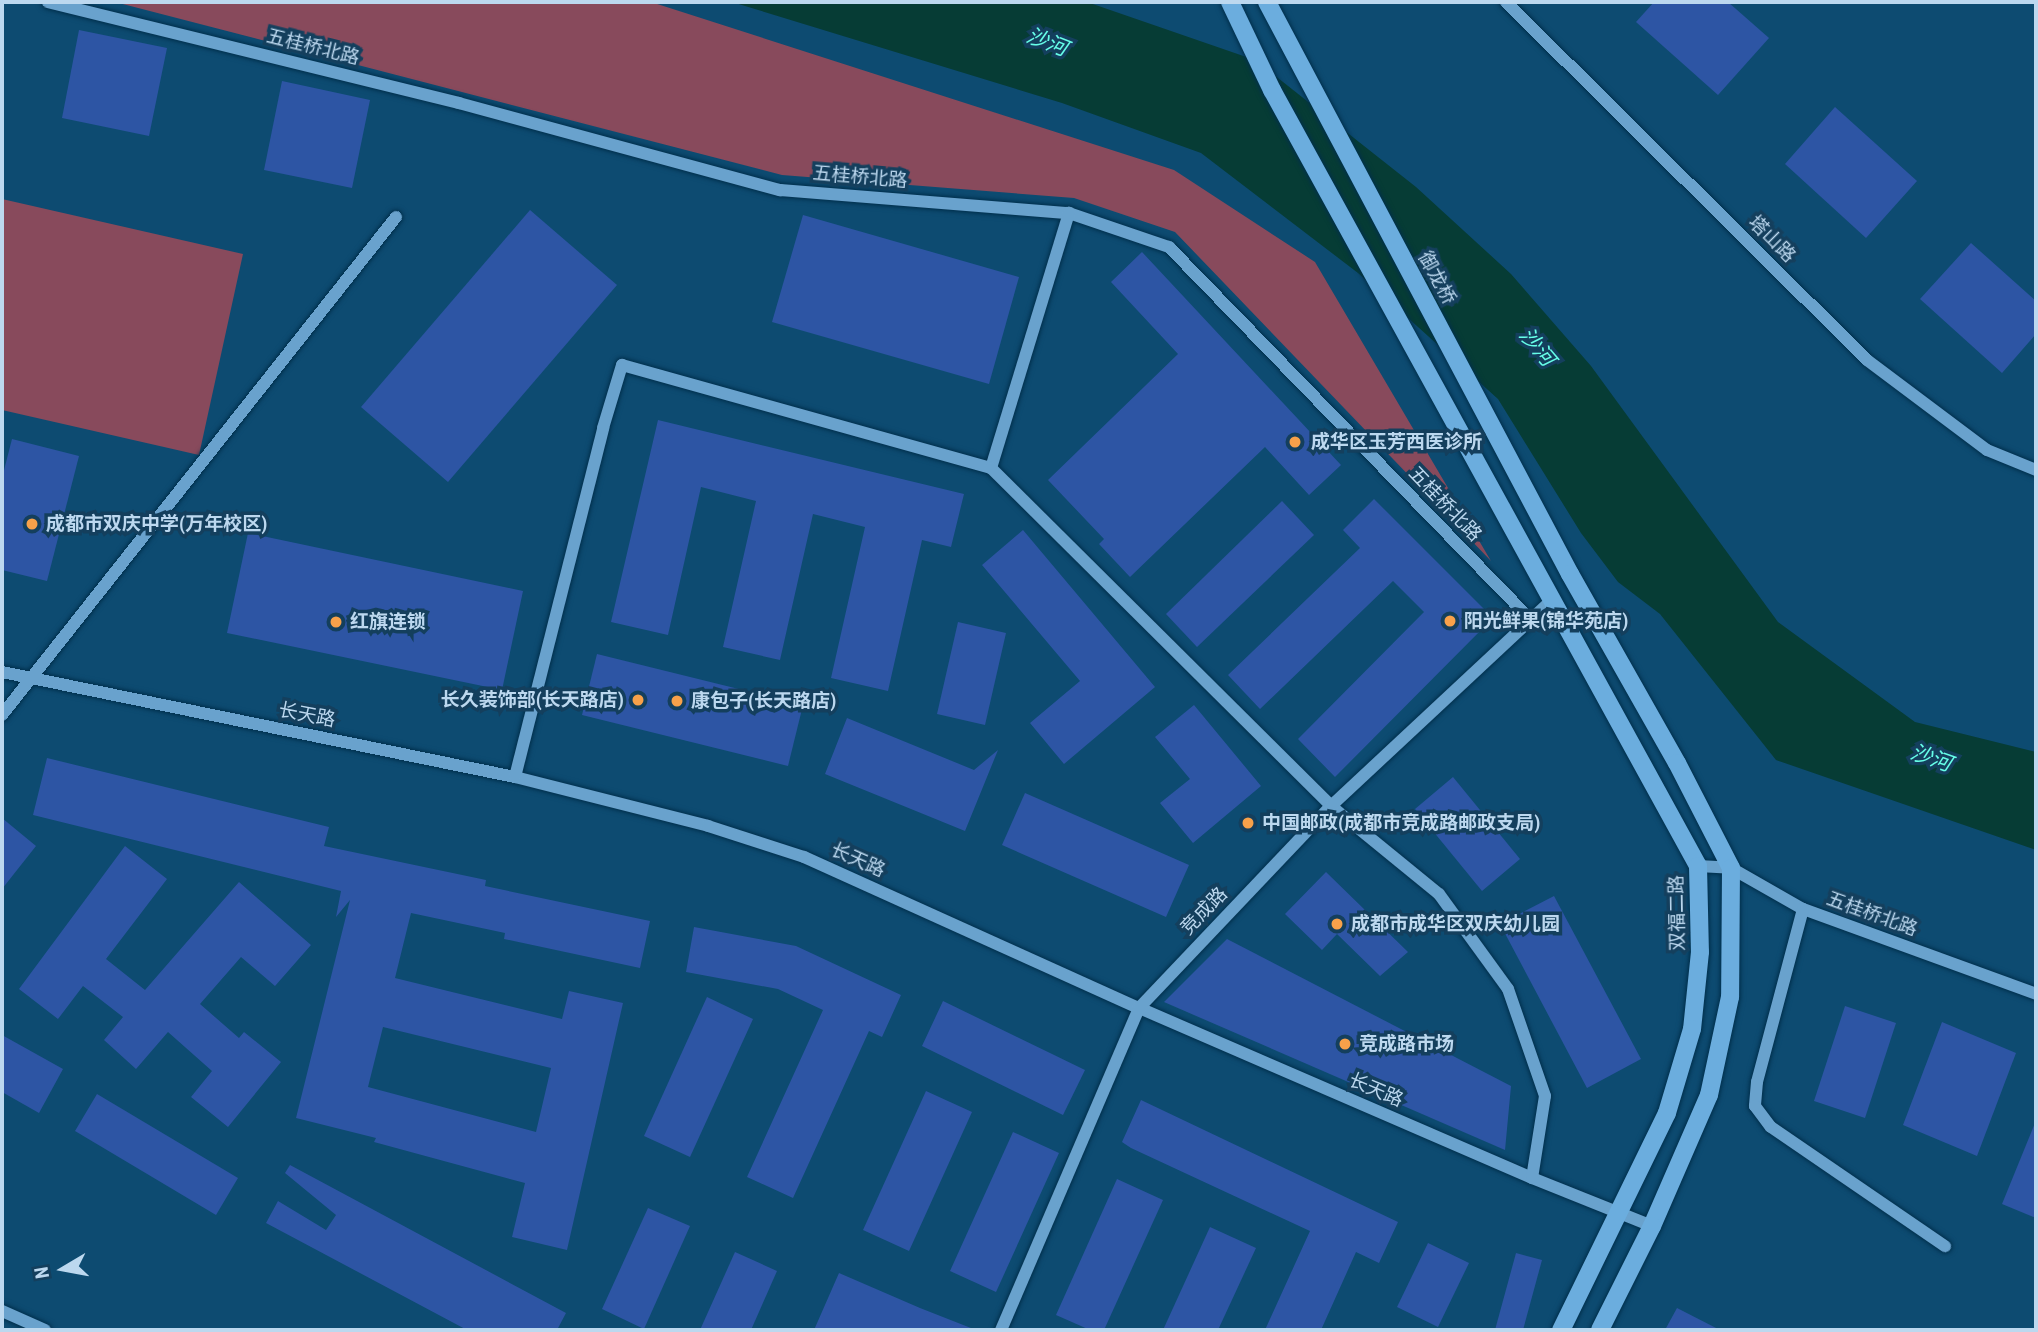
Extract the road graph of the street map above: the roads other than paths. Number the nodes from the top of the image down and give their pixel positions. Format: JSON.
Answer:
{"nodes":[{"id":1,"x":48,"y":2,"type":"edge"},
{"id":2,"x":1230,"y":2,"type":"edge"},
{"id":3,"x":1267,"y":2,"type":"edge"},
{"id":4,"x":1506,"y":2,"type":"edge"},
{"id":5,"x":1069,"y":213,"type":"junction"},
{"id":6,"x":396,"y":217,"type":"dead end"},
{"id":7,"x":991,"y":468,"type":"junction"},
{"id":8,"x":2036,"y":470,"type":"edge"},
{"id":9,"x":1552,"y":600,"type":"junction"},
{"id":10,"x":1530,"y":619,"type":"junction"},
{"id":11,"x":2,"y":672,"type":"edge"},
{"id":12,"x":29,"y":679,"type":"junction"},
{"id":13,"x":2,"y":715,"type":"edge"},
{"id":14,"x":515,"y":777,"type":"junction"},
{"id":15,"x":1331,"y":806,"type":"junction"},
{"id":16,"x":1698,"y":866,"type":"junction"},
{"id":17,"x":1731,"y":868,"type":"junction"},
{"id":18,"x":1803,"y":909,"type":"junction"},
{"id":19,"x":2036,"y":994,"type":"edge"},
{"id":20,"x":1139,"y":1008,"type":"junction"},
{"id":21,"x":1532,"y":1178,"type":"junction"},
{"id":22,"x":1618,"y":1212,"type":"junction"},
{"id":23,"x":1652,"y":1226,"type":"junction"},
{"id":24,"x":1945,"y":1246,"type":"dead end"},
{"id":25,"x":2,"y":1311,"type":"edge"},
{"id":26,"x":45,"y":1330,"type":"edge"},
{"id":27,"x":1001,"y":1330,"type":"edge"},
{"id":28,"x":1561,"y":1330,"type":"edge"},
{"id":29,"x":1600,"y":1330,"type":"edge"}],
"edges":[{"from":1,"to":5,"type":"street","name":"五桂桥北路"},
{"from":2,"to":9,"type":"main road","name":"双福二路"},
{"from":3,"to":17,"type":"main road","name":"御龙桥"},
{"from":4,"to":8,"type":"street","name":"塔山路"},
{"from":5,"to":7,"type":"street"},
{"from":5,"to":10,"type":"street","name":"五桂桥北路"},
{"from":6,"to":12,"type":"street"},
{"from":7,"to":14,"type":"street"},
{"from":7,"to":15,"type":"street"},
{"from":9,"to":10,"type":"street","name":"竞成路"},
{"from":9,"to":16,"type":"main road","name":"双福二路"},
{"from":10,"to":15,"type":"street","name":"竞成路"},
{"from":11,"to":12,"type":"street","name":"长天路"},
{"from":12,"to":13,"type":"street"},
{"from":12,"to":14,"type":"street","name":"长天路"},
{"from":14,"to":20,"type":"street","name":"长天路"},
{"from":15,"to":20,"type":"street","name":"竞成路"},
{"from":15,"to":21,"type":"street"},
{"from":16,"to":17,"type":"street","name":"五桂桥北路"},
{"from":16,"to":22,"type":"main road","name":"双福二路"},
{"from":17,"to":18,"type":"street","name":"五桂桥北路"},
{"from":17,"to":23,"type":"main road"},
{"from":18,"to":19,"type":"street","name":"五桂桥北路"},
{"from":18,"to":24,"type":"street"},
{"from":20,"to":21,"type":"street","name":"长天路"},
{"from":20,"to":27,"type":"street","name":"竞成路"},
{"from":21,"to":22,"type":"street","name":"长天路"},
{"from":22,"to":23,"type":"street","name":"长天路"},
{"from":22,"to":28,"type":"main road","name":"双福二路"},
{"from":23,"to":29,"type":"main road"},
{"from":25,"to":26,"type":"street"}]}
